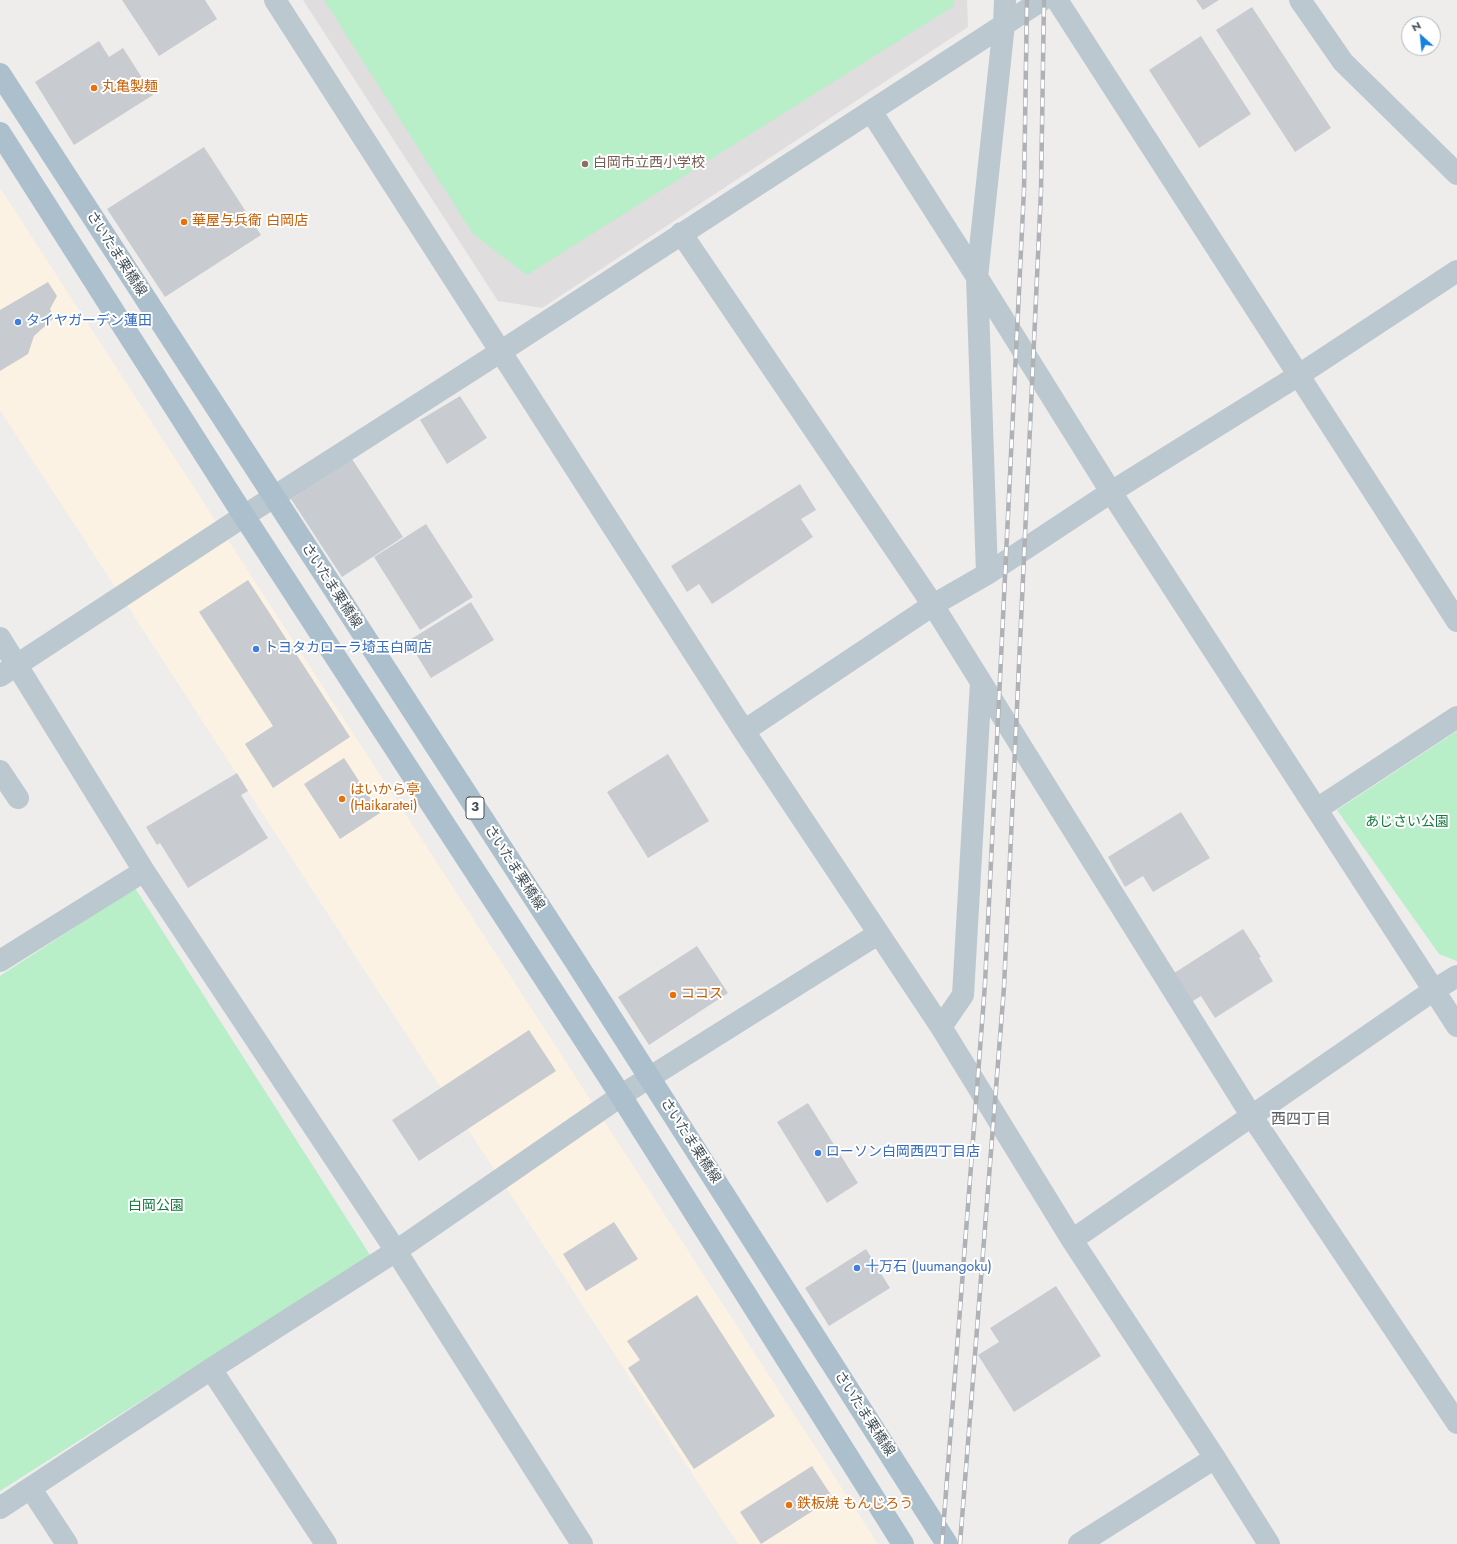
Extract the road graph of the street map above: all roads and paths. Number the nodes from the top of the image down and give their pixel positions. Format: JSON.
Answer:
{"nodes":[{"id":1,"x":275,"y":0,"type":"edge"},
{"id":2,"x":1005,"y":0,"type":"edge"},
{"id":3,"x":1042,"y":0,"type":"edge"},
{"id":4,"x":1057,"y":0,"type":"edge"},
{"id":5,"x":1300,"y":0,"type":"edge"},
{"id":6,"x":1004,"y":24,"type":"junction"},
{"id":7,"x":0,"y":74,"type":"edge"},
{"id":8,"x":871,"y":111,"type":"junction"},
{"id":9,"x":0,"y":133,"type":"edge"},
{"id":10,"x":1457,"y":174,"type":"edge"},
{"id":11,"x":681,"y":233,"type":"junction"},
{"id":12,"x":1457,"y":271,"type":"edge"},
{"id":13,"x":977,"y":277,"type":"junction"},
{"id":14,"x":500,"y":352,"type":"junction"},
{"id":15,"x":1299,"y":375,"type":"junction"},
{"id":16,"x":1111,"y":492,"type":"junction"},
{"id":17,"x":274,"y":498,"type":"junction"},
{"id":18,"x":244,"y":516,"type":"junction"},
{"id":19,"x":987,"y":574,"type":"junction"},
{"id":20,"x":933,"y":605,"type":"junction"},
{"id":21,"x":1457,"y":621,"type":"edge"},
{"id":22,"x":0,"y":638,"type":"edge"},
{"id":23,"x":9,"y":671,"type":"edge"},
{"id":24,"x":981,"y":682,"type":"junction"},
{"id":25,"x":1457,"y":717,"type":"edge"},
{"id":26,"x":744,"y":731,"type":"junction"},
{"id":27,"x":0,"y":771,"type":"edge"},
{"id":28,"x":18,"y":798,"type":"dead end"},
{"id":29,"x":1317,"y":809,"type":"junction"},
{"id":30,"x":144,"y":871,"type":"junction"},
{"id":31,"x":878,"y":934,"type":"junction"},
{"id":32,"x":0,"y":961,"type":"edge"},
{"id":33,"x":1457,"y":976,"type":"edge"},
{"id":34,"x":1434,"y":990,"type":"junction"},
{"id":35,"x":1457,"y":1026,"type":"edge"},
{"id":36,"x":941,"y":1027,"type":"junction"},
{"id":37,"x":650,"y":1079,"type":"junction"},
{"id":38,"x":621,"y":1096,"type":"junction"},
{"id":39,"x":1251,"y":1115,"type":"junction"},
{"id":40,"x":1072,"y":1240,"type":"junction"},
{"id":41,"x":396,"y":1251,"type":"junction"},
{"id":42,"x":211,"y":1369,"type":"junction"},
{"id":43,"x":1457,"y":1423,"type":"edge"},
{"id":44,"x":1215,"y":1458,"type":"junction"},
{"id":45,"x":31,"y":1488,"type":"junction"},
{"id":46,"x":0,"y":1508,"type":"edge"},
{"id":47,"x":897,"y":1540,"type":"edge"},
{"id":48,"x":67,"y":1544,"type":"edge"},
{"id":49,"x":326,"y":1544,"type":"edge"},
{"id":50,"x":582,"y":1544,"type":"edge"},
{"id":51,"x":947,"y":1544,"type":"edge"},
{"id":52,"x":1079,"y":1544,"type":"edge"},
{"id":53,"x":1269,"y":1544,"type":"edge"}],
"edges":[{"from":1,"to":14,"type":"street"},
{"from":2,"to":6,"type":"street"},
{"from":3,"to":6,"type":"street"},
{"from":4,"to":15,"type":"street"},
{"from":5,"to":10,"type":"street"},
{"from":6,"to":8,"type":"street"},
{"from":6,"to":13,"type":"street"},
{"from":7,"to":17,"type":"main road","name":"さいたま栗橋線","number":"3"},
{"from":8,"to":11,"type":"street"},
{"from":8,"to":13,"type":"street"},
{"from":9,"to":18,"type":"main road","number":"3"},
{"from":11,"to":14,"type":"street"},
{"from":11,"to":20,"type":"street"},
{"from":12,"to":15,"type":"street"},
{"from":13,"to":16,"type":"street"},
{"from":13,"to":19,"type":"street"},
{"from":14,"to":17,"type":"street"},
{"from":14,"to":26,"type":"street"},
{"from":15,"to":16,"type":"street"},
{"from":15,"to":21,"type":"street"},
{"from":16,"to":19,"type":"street"},
{"from":16,"to":29,"type":"street"},
{"from":17,"to":18,"type":"street"},
{"from":17,"to":37,"type":"main road","name":"さいたま栗橋線","number":"3"},
{"from":18,"to":23,"type":"street"},
{"from":18,"to":38,"type":"main road","number":"3"},
{"from":19,"to":20,"type":"street"},
{"from":20,"to":24,"type":"street"},
{"from":20,"to":26,"type":"street"},
{"from":22,"to":23,"type":"street"},
{"from":23,"to":30,"type":"street"},
{"from":24,"to":36,"type":"street"},
{"from":24,"to":39,"type":"street"},
{"from":25,"to":29,"type":"street"},
{"from":26,"to":31,"type":"street"},
{"from":27,"to":28,"type":"street"},
{"from":29,"to":34,"type":"street"},
{"from":30,"to":32,"type":"street"},
{"from":30,"to":41,"type":"street"},
{"from":31,"to":36,"type":"street"},
{"from":31,"to":37,"type":"street"},
{"from":33,"to":34,"type":"street"},
{"from":34,"to":35,"type":"street"},
{"from":34,"to":39,"type":"street"},
{"from":36,"to":40,"type":"street"},
{"from":37,"to":38,"type":"street"},
{"from":37,"to":51,"type":"main road","name":"さいたま栗橋線","number":"3"},
{"from":38,"to":41,"type":"street"},
{"from":38,"to":47,"type":"main road","number":"3"},
{"from":39,"to":40,"type":"street"},
{"from":39,"to":43,"type":"street"},
{"from":40,"to":44,"type":"street"},
{"from":41,"to":42,"type":"street"},
{"from":41,"to":50,"type":"street"},
{"from":42,"to":45,"type":"street"},
{"from":42,"to":49,"type":"street"},
{"from":44,"to":52,"type":"street"},
{"from":44,"to":53,"type":"street"},
{"from":45,"to":46,"type":"street"},
{"from":45,"to":48,"type":"street"}]}
